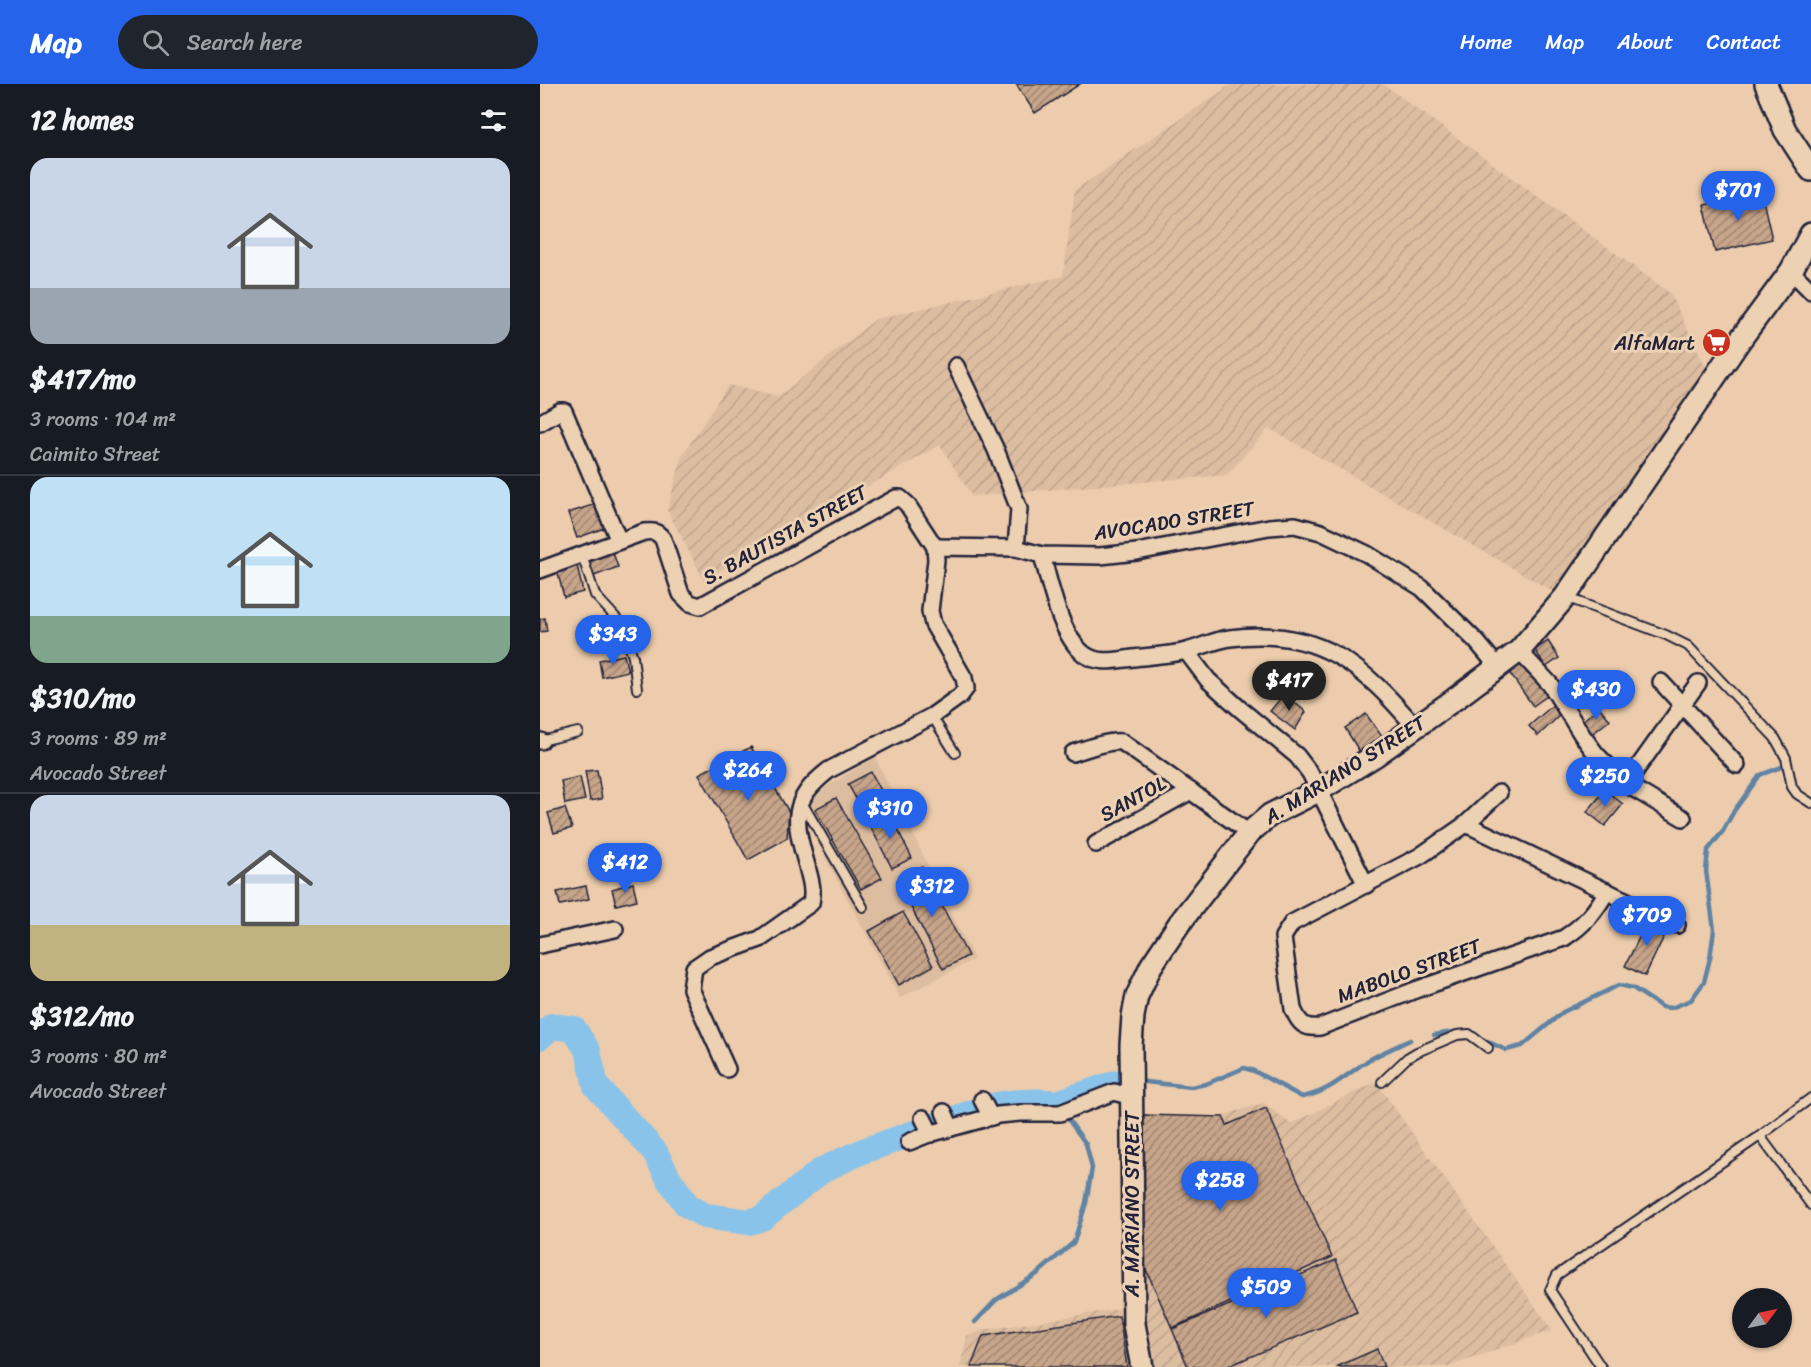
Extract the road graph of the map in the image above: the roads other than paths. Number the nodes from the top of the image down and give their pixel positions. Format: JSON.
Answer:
{"nodes":[{"id":1,"x":1766,"y":84,"type":"edge"},
{"id":2,"x":1811,"y":170,"type":"edge"},
{"id":3,"x":1811,"y":234,"type":"edge"},
{"id":4,"x":1791,"y":271,"type":"junction"},
{"id":5,"x":1811,"y":291,"type":"edge"},
{"id":6,"x":956,"y":366,"type":"dead end"},
{"id":7,"x":540,"y":423,"type":"edge"},
{"id":8,"x":619,"y":541,"type":"junction"},
{"id":9,"x":936,"y":548,"type":"junction"},
{"id":10,"x":1016,"y":548,"type":"junction"},
{"id":11,"x":582,"y":555,"type":"junction"},
{"id":12,"x":1042,"y":555,"type":"junction"},
{"id":13,"x":540,"y":570,"type":"edge"},
{"id":14,"x":1565,"y":597,"type":"junction"},
{"id":15,"x":1185,"y":651,"type":"junction"},
{"id":16,"x":1519,"y":651,"type":"junction"},
{"id":17,"x":1498,"y":667,"type":"junction"},
{"id":18,"x":1661,"y":682,"type":"dead end"},
{"id":19,"x":1698,"y":682,"type":"dead end"},
{"id":20,"x":637,"y":689,"type":"dead end"},
{"id":21,"x":1681,"y":704,"type":"junction"},
{"id":22,"x":932,"y":716,"type":"junction"},
{"id":23,"x":1416,"y":728,"type":"junction"},
{"id":24,"x":578,"y":732,"type":"dead end"},
{"id":25,"x":541,"y":741,"type":"edge"},
{"id":26,"x":955,"y":753,"type":"dead end"},
{"id":27,"x":1073,"y":753,"type":"dead end"},
{"id":28,"x":1737,"y":765,"type":"dead end"},
{"id":29,"x":1626,"y":784,"type":"junction"},
{"id":30,"x":1191,"y":791,"type":"junction"},
{"id":31,"x":1318,"y":791,"type":"junction"},
{"id":32,"x":1499,"y":793,"type":"dead end"},
{"id":33,"x":800,"y":800,"type":"junction"},
{"id":34,"x":1811,"y":803,"type":"edge"},
{"id":35,"x":1683,"y":818,"type":"dead end"},
{"id":36,"x":1466,"y":824,"type":"junction"},
{"id":37,"x":1250,"y":833,"type":"junction"},
{"id":38,"x":1096,"y":844,"type":"dead end"},
{"id":39,"x":1366,"y":885,"type":"junction"},
{"id":40,"x":1607,"y":891,"type":"junction"},
{"id":41,"x":863,"y":907,"type":"dead end"},
{"id":42,"x":1677,"y":925,"type":"dead end"},
{"id":43,"x":615,"y":929,"type":"dead end"},
{"id":44,"x":540,"y":945,"type":"edge"},
{"id":45,"x":1488,"y":1048,"type":"dead end"},
{"id":46,"x":727,"y":1069,"type":"dead end"},
{"id":47,"x":1382,"y":1082,"type":"dead end"},
{"id":48,"x":1131,"y":1088,"type":"junction"},
{"id":49,"x":1811,"y":1098,"type":"edge"},
{"id":50,"x":1760,"y":1136,"type":"junction"},
{"id":51,"x":909,"y":1142,"type":"dead end"},
{"id":52,"x":1811,"y":1205,"type":"edge"},
{"id":53,"x":1142,"y":1367,"type":"edge"},
{"id":54,"x":1601,"y":1367,"type":"edge"}],
"edges":[{"from":1,"to":2,"type":"street"},
{"from":3,"to":4,"type":"street","name":"A. MARIANO STREET"},
{"from":4,"to":5,"type":"street"},
{"from":4,"to":14,"type":"street","name":"A. MARIANO STREET"},
{"from":6,"to":10,"type":"street"},
{"from":7,"to":8,"type":"street"},
{"from":8,"to":9,"type":"street","name":"S. BAUTISTA STREET"},
{"from":8,"to":11,"type":"street","name":"S. BAUTISTA STREET"},
{"from":9,"to":10,"type":"street","name":"AVOCADO STREET"},
{"from":9,"to":22,"type":"street"},
{"from":10,"to":12,"type":"street","name":"AVOCADO STREET"},
{"from":11,"to":13,"type":"street","name":"S. BAUTISTA STREET"},
{"from":11,"to":20,"type":"lane"},
{"from":12,"to":15,"type":"street"},
{"from":12,"to":17,"type":"street","name":"AVOCADO STREET"},
{"from":14,"to":16,"type":"street","name":"A. MARIANO STREET"},
{"from":14,"to":34,"type":"lane"},
{"from":15,"to":23,"type":"street"},
{"from":15,"to":31,"type":"street"},
{"from":16,"to":17,"type":"street","name":"A. MARIANO STREET"},
{"from":16,"to":29,"type":"street"},
{"from":17,"to":23,"type":"street","name":"A. MARIANO STREET"},
{"from":18,"to":21,"type":"street"},
{"from":19,"to":21,"type":"street"},
{"from":21,"to":28,"type":"street"},
{"from":21,"to":29,"type":"street"},
{"from":22,"to":26,"type":"lane"},
{"from":22,"to":33,"type":"street"},
{"from":23,"to":31,"type":"street","name":"A. MARIANO STREET"},
{"from":24,"to":25,"type":"lane"},
{"from":27,"to":30,"type":"street"},
{"from":29,"to":35,"type":"street"},
{"from":30,"to":37,"type":"street"},
{"from":30,"to":38,"type":"street","name":"SANTOL"},
{"from":31,"to":37,"type":"street","name":"A. MARIANO STREET"},
{"from":31,"to":39,"type":"street"},
{"from":32,"to":36,"type":"street"},
{"from":33,"to":41,"type":"lane"},
{"from":33,"to":46,"type":"street"},
{"from":36,"to":39,"type":"street"},
{"from":36,"to":40,"type":"street"},
{"from":37,"to":48,"type":"street","name":"A. MARIANO STREET"},
{"from":39,"to":40,"type":"street","name":"MABOLO STREET"},
{"from":40,"to":42,"type":"street"},
{"from":43,"to":44,"type":"street"},
{"from":45,"to":47,"type":"lane"},
{"from":48,"to":51,"type":"street"},
{"from":48,"to":53,"type":"street","name":"A. MARIANO STREET"},
{"from":49,"to":50,"type":"lane"},
{"from":50,"to":52,"type":"lane"},
{"from":50,"to":54,"type":"lane"}]}
